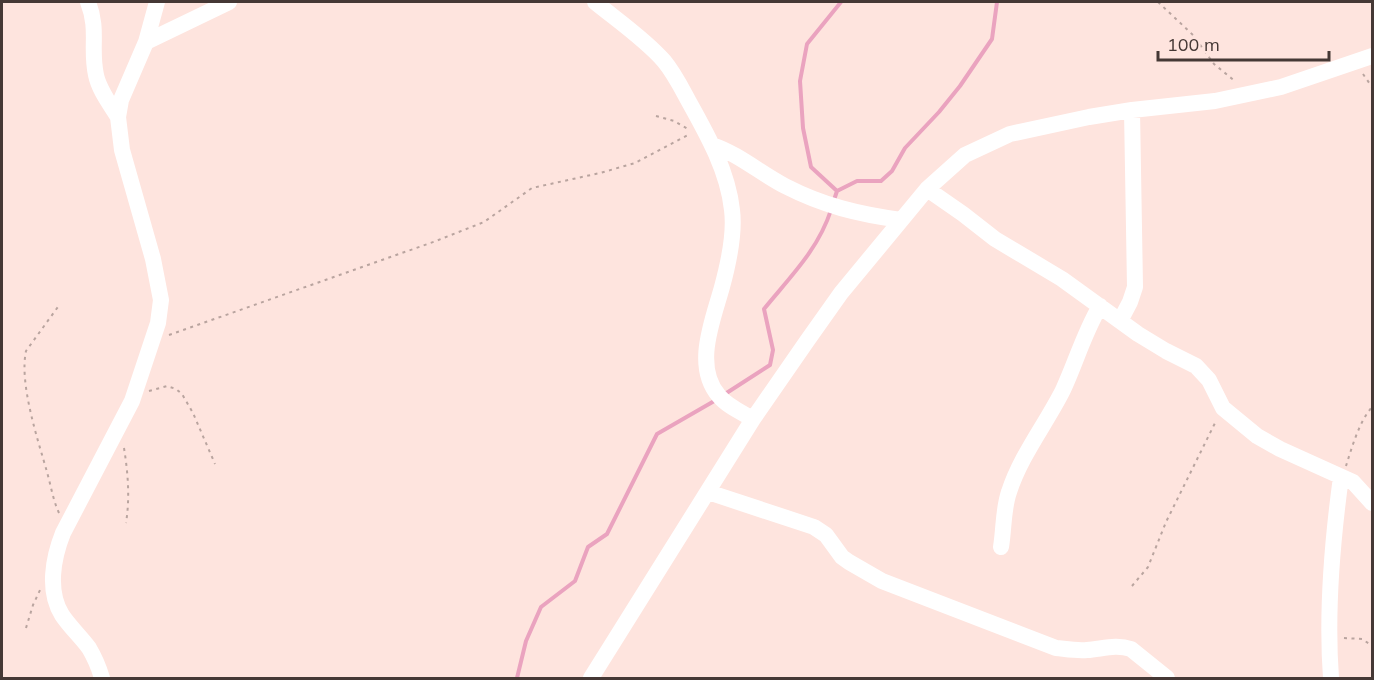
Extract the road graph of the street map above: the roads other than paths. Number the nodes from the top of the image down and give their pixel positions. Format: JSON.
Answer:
{"nodes":[{"id":1,"x":88,"y":2,"type":"edge"},
{"id":2,"x":158,"y":2,"type":"edge"},
{"id":3,"x":229,"y":2,"type":"edge"},
{"id":4,"x":595,"y":2,"type":"edge"},
{"id":5,"x":146,"y":42,"type":"junction"},
{"id":6,"x":1372,"y":56,"type":"edge"},
{"id":7,"x":1132,"y":110,"type":"junction"},
{"id":8,"x":118,"y":117,"type":"junction"},
{"id":9,"x":712,"y":145,"type":"junction"},
{"id":10,"x":927,"y":189,"type":"junction"},
{"id":11,"x":901,"y":220,"type":"junction"},
{"id":12,"x":1100,"y":306,"type":"junction"},
{"id":13,"x":1120,"y":321,"type":"junction"},
{"id":14,"x":753,"y":419,"type":"junction"},
{"id":15,"x":1342,"y":477,"type":"junction"},
{"id":16,"x":708,"y":492,"type":"junction"},
{"id":17,"x":1372,"y":503,"type":"edge"},
{"id":18,"x":1001,"y":547,"type":"dead end"},
{"id":19,"x":102,"y":678,"type":"edge"},
{"id":20,"x":591,"y":678,"type":"edge"},
{"id":21,"x":1167,"y":678,"type":"edge"},
{"id":22,"x":1331,"y":678,"type":"edge"}],
"edges":[{"from":1,"to":8,"type":"street"},
{"from":2,"to":5,"type":"street"},
{"from":3,"to":5,"type":"street"},
{"from":4,"to":9,"type":"street"},
{"from":5,"to":8,"type":"street"},
{"from":6,"to":7,"type":"street"},
{"from":7,"to":10,"type":"street"},
{"from":7,"to":13,"type":"street"},
{"from":8,"to":19,"type":"street"},
{"from":9,"to":11,"type":"street"},
{"from":9,"to":14,"type":"street"},
{"from":10,"to":11,"type":"street"},
{"from":10,"to":12,"type":"street"},
{"from":11,"to":14,"type":"street"},
{"from":12,"to":13,"type":"street"},
{"from":12,"to":18,"type":"street"},
{"from":13,"to":15,"type":"street"},
{"from":14,"to":16,"type":"street"},
{"from":15,"to":17,"type":"street"},
{"from":15,"to":22,"type":"street"},
{"from":16,"to":20,"type":"street"},
{"from":16,"to":21,"type":"street"}]}
